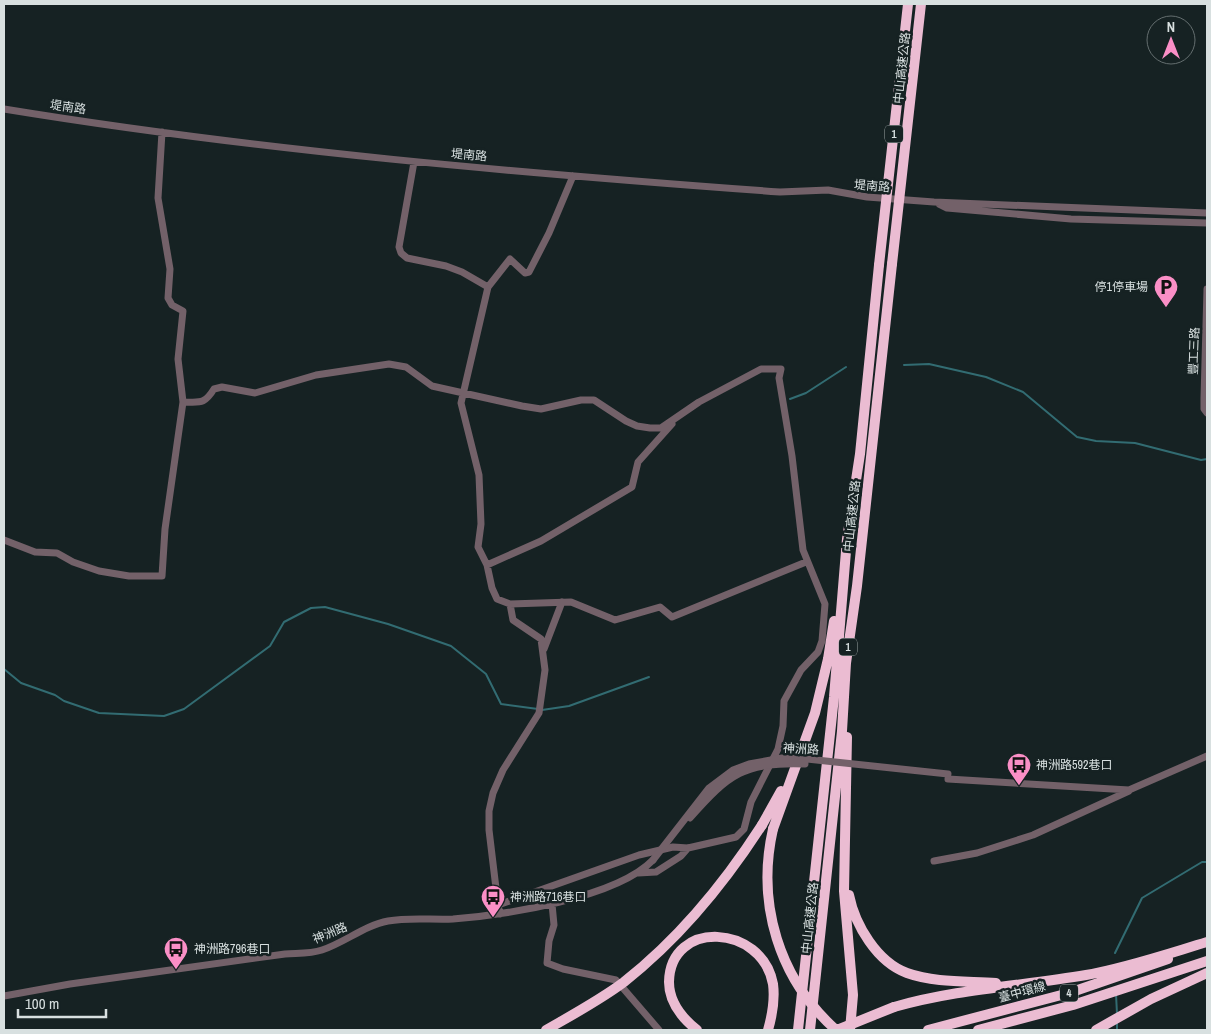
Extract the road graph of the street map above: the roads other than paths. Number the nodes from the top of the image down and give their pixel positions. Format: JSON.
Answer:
{"nodes":[{"id":1,"x":908,"y":4,"type":"edge"},
{"id":2,"x":922,"y":4,"type":"edge"},
{"id":3,"x":4,"y":109,"type":"edge"},
{"id":4,"x":162,"y":132,"type":"junction"},
{"id":5,"x":414,"y":162,"type":"junction"},
{"id":6,"x":573,"y":176,"type":"junction"},
{"id":7,"x":934,"y":202,"type":"junction"},
{"id":8,"x":1207,"y":213,"type":"edge"},
{"id":9,"x":1207,"y":222,"type":"edge"},
{"id":10,"x":488,"y":287,"type":"junction"},
{"id":11,"x":1207,"y":290,"type":"edge"},
{"id":12,"x":1207,"y":327,"type":"edge"},
{"id":13,"x":464,"y":393,"type":"junction"},
{"id":14,"x":183,"y":402,"type":"junction"},
{"id":15,"x":1207,"y":413,"type":"edge"},
{"id":16,"x":678,"y":418,"type":"junction"},
{"id":17,"x":847,"y":539,"type":"junction"},
{"id":18,"x":4,"y":540,"type":"edge"},
{"id":19,"x":806,"y":562,"type":"junction"},
{"id":20,"x":487,"y":565,"type":"junction"},
{"id":21,"x":562,"y":602,"type":"junction"},
{"id":22,"x":510,"y":604,"type":"junction"},
{"id":23,"x":544,"y":648,"type":"junction"},
{"id":24,"x":846,"y":663,"type":"junction"},
{"id":25,"x":805,"y":742,"type":"junction"},
{"id":26,"x":1207,"y":756,"type":"edge"},
{"id":27,"x":1130,"y":790,"type":"junction"},
{"id":28,"x":688,"y":848,"type":"junction"},
{"id":29,"x":934,"y":861,"type":"dead end"},
{"id":30,"x":846,"y":867,"type":"junction"},
{"id":31,"x":638,"y":873,"type":"junction"},
{"id":32,"x":552,"y":904,"type":"junction"},
{"id":33,"x":498,"y":905,"type":"junction"},
{"id":34,"x":500,"y":914,"type":"junction"},
{"id":35,"x":1207,"y":944,"type":"edge"},
{"id":36,"x":1207,"y":961,"type":"edge"},
{"id":37,"x":1207,"y":973,"type":"edge"},
{"id":38,"x":1088,"y":974,"type":"junction"},
{"id":39,"x":4,"y":996,"type":"edge"},
{"id":40,"x":1120,"y":1016,"type":"junction"},
{"id":41,"x":546,"y":1030,"type":"edge"},
{"id":42,"x":658,"y":1030,"type":"edge"},
{"id":43,"x":697,"y":1030,"type":"edge"},
{"id":44,"x":768,"y":1030,"type":"edge"},
{"id":45,"x":798,"y":1030,"type":"edge"},
{"id":46,"x":810,"y":1030,"type":"edge"},
{"id":47,"x":836,"y":1030,"type":"edge"},
{"id":48,"x":850,"y":1030,"type":"edge"},
{"id":49,"x":928,"y":1030,"type":"edge"},
{"id":50,"x":978,"y":1030,"type":"edge"},
{"id":51,"x":1096,"y":1030,"type":"edge"},
{"id":52,"x":1100,"y":1030,"type":"edge"}],
"edges":[{"from":1,"to":17,"type":"highway","name":"中山高速公路","number":"1","bridge":true},
{"from":2,"to":24,"type":"highway","name":"中山高速公路","number":"1","bridge":true},
{"from":3,"to":4,"type":"street","name":"堤南路"},
{"from":4,"to":5,"type":"street","name":"堤南路"},
{"from":4,"to":14,"type":"street"},
{"from":5,"to":6,"type":"street","name":"堤南路"},
{"from":5,"to":10,"type":"street"},
{"from":6,"to":7,"type":"street","name":"堤南路"},
{"from":6,"to":10,"type":"street"},
{"from":7,"to":8,"type":"street","name":"堤南路"},
{"from":7,"to":9,"type":"street","name":"堤南路"},
{"from":10,"to":13,"type":"street"},
{"from":11,"to":12,"type":"street","name":"豐工三路"},
{"from":12,"to":15,"type":"street","name":"豐工三路"},
{"from":13,"to":14,"type":"street"},
{"from":13,"to":16,"type":"street"},
{"from":13,"to":20,"type":"street"},
{"from":14,"to":18,"type":"street"},
{"from":16,"to":19,"type":"street"},
{"from":16,"to":20,"type":"street"},
{"from":17,"to":25,"type":"highway"},
{"from":17,"to":45,"type":"highway","name":"中山高速公路","number":"1"},
{"from":19,"to":21,"type":"street"},
{"from":19,"to":28,"type":"street"},
{"from":20,"to":22,"type":"street"},
{"from":21,"to":22,"type":"street"},
{"from":21,"to":23,"type":"street"},
{"from":22,"to":23,"type":"street"},
{"from":23,"to":33,"type":"street"},
{"from":24,"to":30,"type":"highway"},
{"from":24,"to":46,"type":"highway","name":"中山高速公路","number":"1"},
{"from":25,"to":41,"type":"highway","bridge":true},
{"from":25,"to":47,"type":"highway","bridge":true},
{"from":26,"to":27,"type":"street","name":"神洲路"},
{"from":27,"to":29,"type":"street"},
{"from":27,"to":31,"type":"street","name":"神洲路","bridge":true},
{"from":28,"to":31,"type":"street"},
{"from":28,"to":33,"type":"street"},
{"from":30,"to":38,"type":"highway"},
{"from":30,"to":48,"type":"highway"},
{"from":31,"to":32,"type":"street","name":"神洲路"},
{"from":32,"to":34,"type":"street","name":"神洲路"},
{"from":32,"to":42,"type":"street"},
{"from":33,"to":34,"type":"street"},
{"from":34,"to":39,"type":"street","name":"神洲路"},
{"from":35,"to":38,"type":"highway"},
{"from":35,"to":49,"type":"highway","name":"臺中環線","number":"4"},
{"from":36,"to":50,"type":"highway","name":"臺中環線","number":"4"},
{"from":37,"to":40,"type":"highway"},
{"from":38,"to":47,"type":"highway","bridge":true},
{"from":40,"to":51,"type":"highway"},
{"from":40,"to":52,"type":"highway"},
{"from":43,"to":44,"type":"highway"}]}
